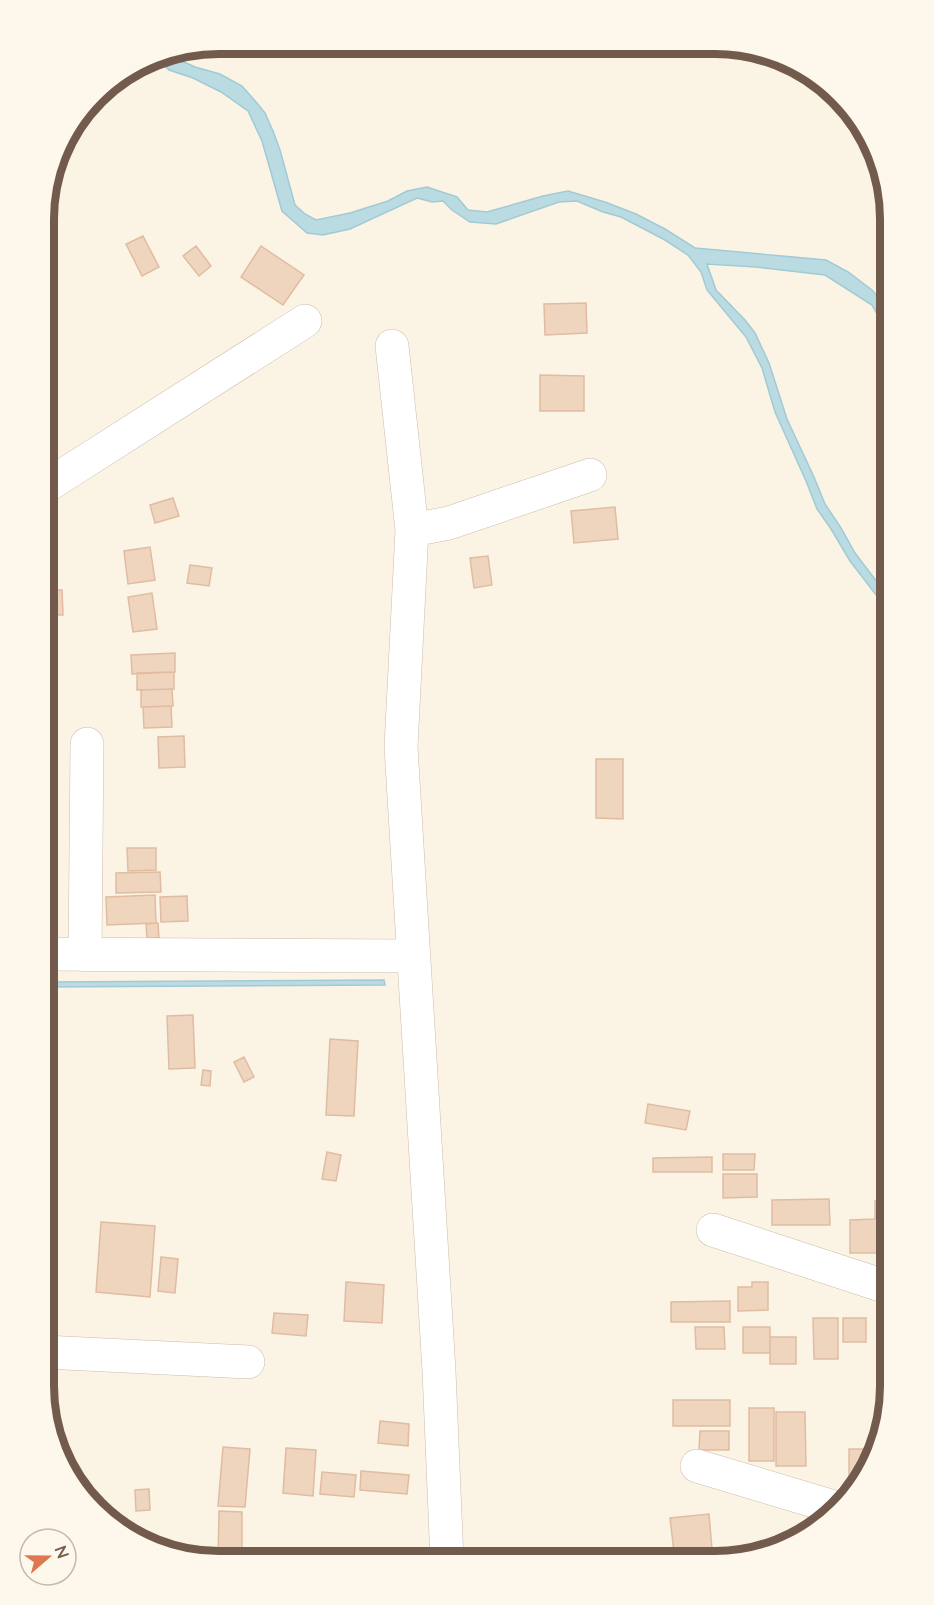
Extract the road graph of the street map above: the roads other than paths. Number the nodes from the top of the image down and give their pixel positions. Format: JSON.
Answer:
{"nodes":[{"id":1,"x":305,"y":321,"type":"dead end"},
{"id":2,"x":392,"y":346,"type":"dead end"},
{"id":3,"x":590,"y":475,"type":"dead end"},
{"id":4,"x":54,"y":481,"type":"edge"},
{"id":5,"x":412,"y":530,"type":"junction"},
{"id":6,"x":87,"y":744,"type":"dead end"},
{"id":7,"x":54,"y":954,"type":"edge"},
{"id":8,"x":85,"y":955,"type":"junction"},
{"id":9,"x":413,"y":956,"type":"junction"},
{"id":10,"x":713,"y":1230,"type":"dead end"},
{"id":11,"x":880,"y":1285,"type":"edge"},
{"id":12,"x":54,"y":1352,"type":"edge"},
{"id":13,"x":248,"y":1362,"type":"dead end"},
{"id":14,"x":697,"y":1466,"type":"dead end"},
{"id":15,"x":829,"y":1505,"type":"edge"},
{"id":16,"x":447,"y":1551,"type":"edge"}],
"edges":[{"from":1,"to":4,"type":"street"},
{"from":2,"to":5,"type":"street"},
{"from":3,"to":5,"type":"street"},
{"from":5,"to":9,"type":"street"},
{"from":6,"to":8,"type":"street"},
{"from":7,"to":8,"type":"street"},
{"from":8,"to":9,"type":"street"},
{"from":9,"to":16,"type":"street"},
{"from":10,"to":11,"type":"street"},
{"from":12,"to":13,"type":"street"},
{"from":14,"to":15,"type":"street"}]}
